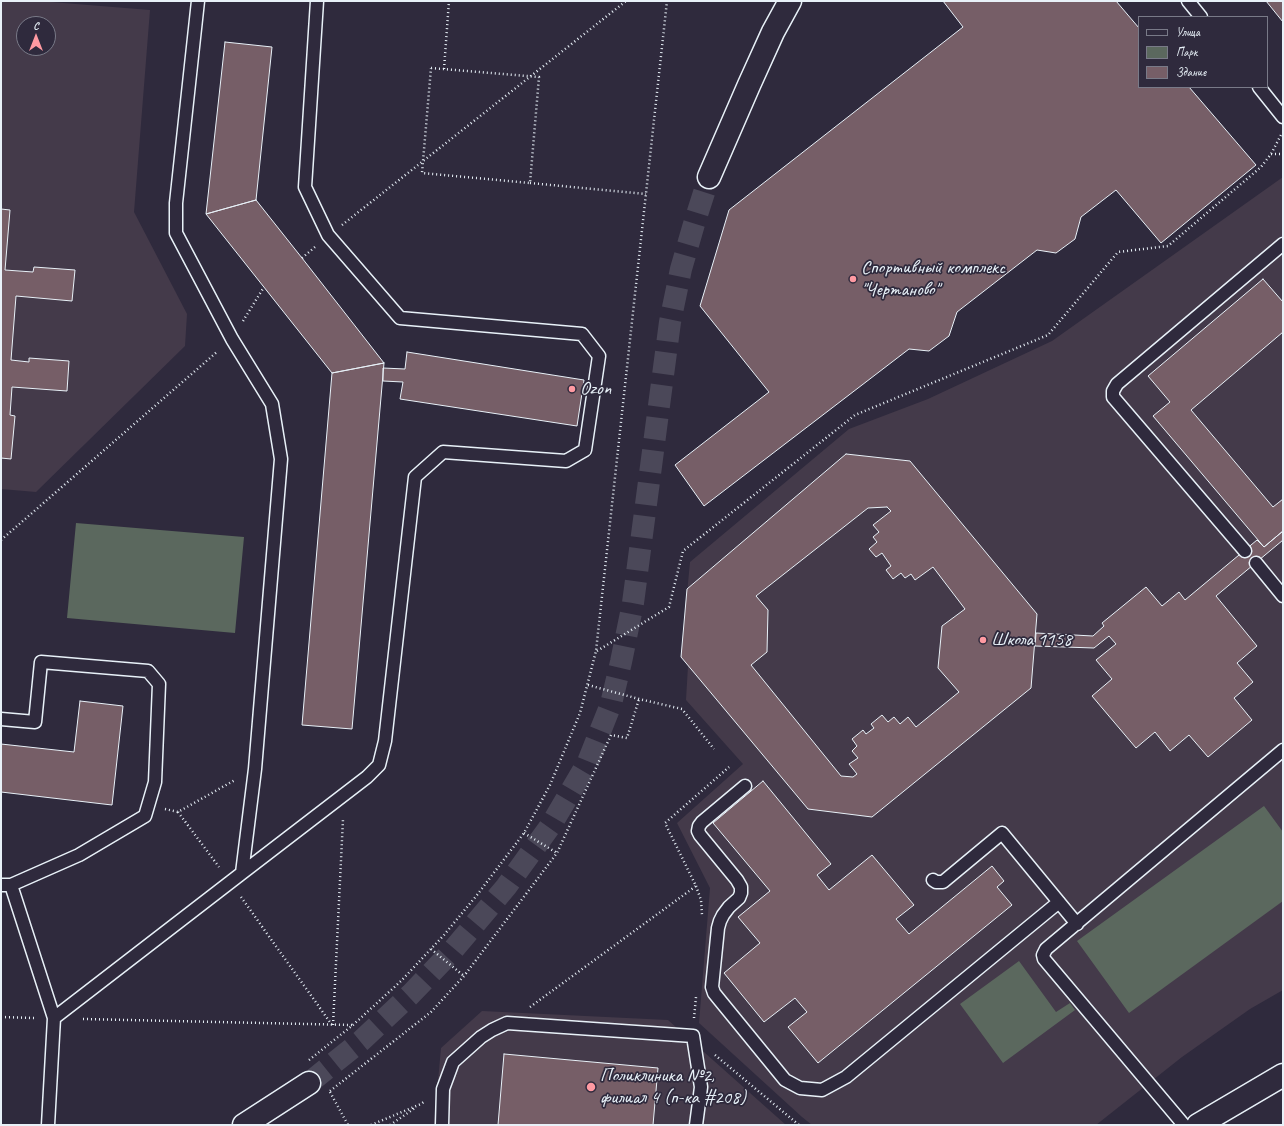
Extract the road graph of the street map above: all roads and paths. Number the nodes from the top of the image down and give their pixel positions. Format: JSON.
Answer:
{"nodes":[{"id":1,"x":198,"y":1,"type":"edge"},
{"id":2,"x":318,"y":1,"type":"edge"},
{"id":3,"x":449,"y":1,"type":"edge"},
{"id":4,"x":626,"y":1,"type":"edge"},
{"id":5,"x":667,"y":1,"type":"edge"},
{"id":6,"x":790,"y":1,"type":"edge"},
{"id":7,"x":1188,"y":1,"type":"edge"},
{"id":8,"x":1200,"y":16,"type":"edge"},
{"id":9,"x":444,"y":69,"type":"junction"},
{"id":10,"x":530,"y":76,"type":"junction"},
{"id":11,"x":1260,"y":88,"type":"edge"},
{"id":12,"x":1283,"y":117,"type":"edge"},
{"id":13,"x":1283,"y":131,"type":"edge"},
{"id":14,"x":1271,"y":154,"type":"junction"},
{"id":15,"x":1283,"y":154,"type":"edge"},
{"id":16,"x":423,"y":161,"type":"junction"},
{"id":17,"x":709,"y":178,"type":"tunnel mouth"},
{"id":18,"x":530,"y":183,"type":"junction"},
{"id":19,"x":646,"y":194,"type":"junction"},
{"id":20,"x":328,"y":236,"type":"junction"},
{"id":21,"x":1283,"y":244,"type":"edge"},
{"id":22,"x":302,"y":258,"type":"dead end"},
{"id":23,"x":264,"y":287,"type":"dead end"},
{"id":24,"x":232,"y":339,"type":"junction"},
{"id":25,"x":1,"y":540,"type":"edge"},
{"id":26,"x":1245,"y":551,"type":"dead end"},
{"id":27,"x":1256,"y":563,"type":"dead end"},
{"id":28,"x":1283,"y":596,"type":"edge"},
{"id":29,"x":596,"y":651,"type":"junction"},
{"id":30,"x":588,"y":685,"type":"junction"},
{"id":31,"x":639,"y":699,"type":"junction"},
{"id":32,"x":1,"y":719,"type":"edge"},
{"id":33,"x":714,"y":749,"type":"dead end"},
{"id":34,"x":1283,"y":750,"type":"edge"},
{"id":35,"x":729,"y":767,"type":"dead end"},
{"id":36,"x":255,"y":769,"type":"junction"},
{"id":37,"x":745,"y":786,"type":"dead end"},
{"id":38,"x":344,"y":794,"type":"junction"},
{"id":39,"x":148,"y":806,"type":"junction"},
{"id":40,"x":178,"y":812,"type":"junction"},
{"id":41,"x":524,"y":833,"type":"junction"},
{"id":42,"x":557,"y":853,"type":"junction"},
{"id":43,"x":242,"y":873,"type":"junction"},
{"id":44,"x":933,"y":880,"type":"dead end"},
{"id":45,"x":230,"y":882,"type":"junction"},
{"id":46,"x":6,"y":885,"type":"edge"},
{"id":47,"x":1059,"y":902,"type":"junction"},
{"id":48,"x":1077,"y":924,"type":"junction"},
{"id":49,"x":431,"y":949,"type":"junction"},
{"id":50,"x":464,"y":976,"type":"junction"},
{"id":51,"x":1,"y":1017,"type":"edge"},
{"id":52,"x":54,"y":1018,"type":"junction"},
{"id":53,"x":507,"y":1024,"type":"junction"},
{"id":54,"x":333,"y":1025,"type":"junction"},
{"id":55,"x":353,"y":1026,"type":"junction"},
{"id":56,"x":693,"y":1036,"type":"junction"},
{"id":57,"x":1283,"y":1075,"type":"edge"},
{"id":58,"x":316,"y":1078,"type":"junction"},
{"id":59,"x":443,"y":1089,"type":"junction"},
{"id":60,"x":330,"y":1092,"type":"junction"},
{"id":61,"x":420,"y":1104,"type":"junction"},
{"id":62,"x":48,"y":1125,"type":"edge"},
{"id":63,"x":244,"y":1125,"type":"edge"},
{"id":64,"x":348,"y":1125,"type":"edge"},
{"id":65,"x":371,"y":1125,"type":"edge"},
{"id":66,"x":390,"y":1125,"type":"edge"},
{"id":67,"x":442,"y":1125,"type":"edge"},
{"id":68,"x":696,"y":1125,"type":"edge"},
{"id":69,"x":799,"y":1125,"type":"edge"},
{"id":70,"x":1184,"y":1125,"type":"edge"},
{"id":71,"x":1198,"y":1125,"type":"edge"}],
"edges":[{"from":1,"to":24,"type":"lane"},
{"from":2,"to":20,"type":"lane"},
{"from":3,"to":9,"type":"path"},
{"from":4,"to":10,"type":"path"},
{"from":5,"to":19,"type":"path"},
{"from":6,"to":17,"type":"street"},
{"from":7,"to":8,"type":"lane"},
{"from":9,"to":10,"type":"path"},
{"from":9,"to":16,"type":"path"},
{"from":10,"to":16,"type":"path"},
{"from":10,"to":18,"type":"path"},
{"from":11,"to":12,"type":"lane"},
{"from":13,"to":14,"type":"path"},
{"from":14,"to":15,"type":"path"},
{"from":14,"to":29,"type":"path"},
{"from":16,"to":18,"type":"path"},
{"from":16,"to":20,"type":"path"},
{"from":18,"to":19,"type":"path"},
{"from":19,"to":29,"type":"path"},
{"from":20,"to":22,"type":"path"},
{"from":20,"to":38,"type":"lane"},
{"from":21,"to":26,"type":"lane"},
{"from":23,"to":24,"type":"path"},
{"from":24,"to":25,"type":"path"},
{"from":24,"to":36,"type":"lane"},
{"from":27,"to":28,"type":"lane"},
{"from":29,"to":30,"type":"path"},
{"from":30,"to":31,"type":"path"},
{"from":30,"to":41,"type":"path"},
{"from":31,"to":33,"type":"path"},
{"from":31,"to":42,"type":"path"},
{"from":32,"to":39,"type":"lane"},
{"from":34,"to":48,"type":"lane"},
{"from":35,"to":53,"type":"path"},
{"from":36,"to":40,"type":"path"},
{"from":36,"to":43,"type":"lane"},
{"from":37,"to":47,"type":"lane"},
{"from":38,"to":43,"type":"lane"},
{"from":38,"to":54,"type":"path"},
{"from":39,"to":40,"type":"path"},
{"from":39,"to":46,"type":"lane"},
{"from":40,"to":45,"type":"path"},
{"from":41,"to":42,"type":"path"},
{"from":41,"to":49,"type":"path"},
{"from":42,"to":50,"type":"path"},
{"from":43,"to":45,"type":"lane"},
{"from":44,"to":47,"type":"lane"},
{"from":45,"to":52,"type":"lane"},
{"from":45,"to":54,"type":"path"},
{"from":46,"to":52,"type":"lane"},
{"from":47,"to":48,"type":"lane"},
{"from":48,"to":70,"type":"lane"},
{"from":49,"to":50,"type":"path"},
{"from":49,"to":55,"type":"path"},
{"from":50,"to":60,"type":"path"},
{"from":51,"to":52,"type":"path"},
{"from":52,"to":54,"type":"path"},
{"from":52,"to":62,"type":"lane"},
{"from":53,"to":56,"type":"lane"},
{"from":53,"to":59,"type":"lane"},
{"from":54,"to":55,"type":"path"},
{"from":55,"to":58,"type":"path"},
{"from":56,"to":68,"type":"lane"},
{"from":56,"to":69,"type":"path"},
{"from":57,"to":71,"type":"street"},
{"from":58,"to":60,"type":"path"},
{"from":58,"to":63,"type":"street"},
{"from":59,"to":61,"type":"path"},
{"from":59,"to":67,"type":"lane"},
{"from":60,"to":64,"type":"path"},
{"from":61,"to":65,"type":"path"},
{"from":61,"to":66,"type":"path"}]}
